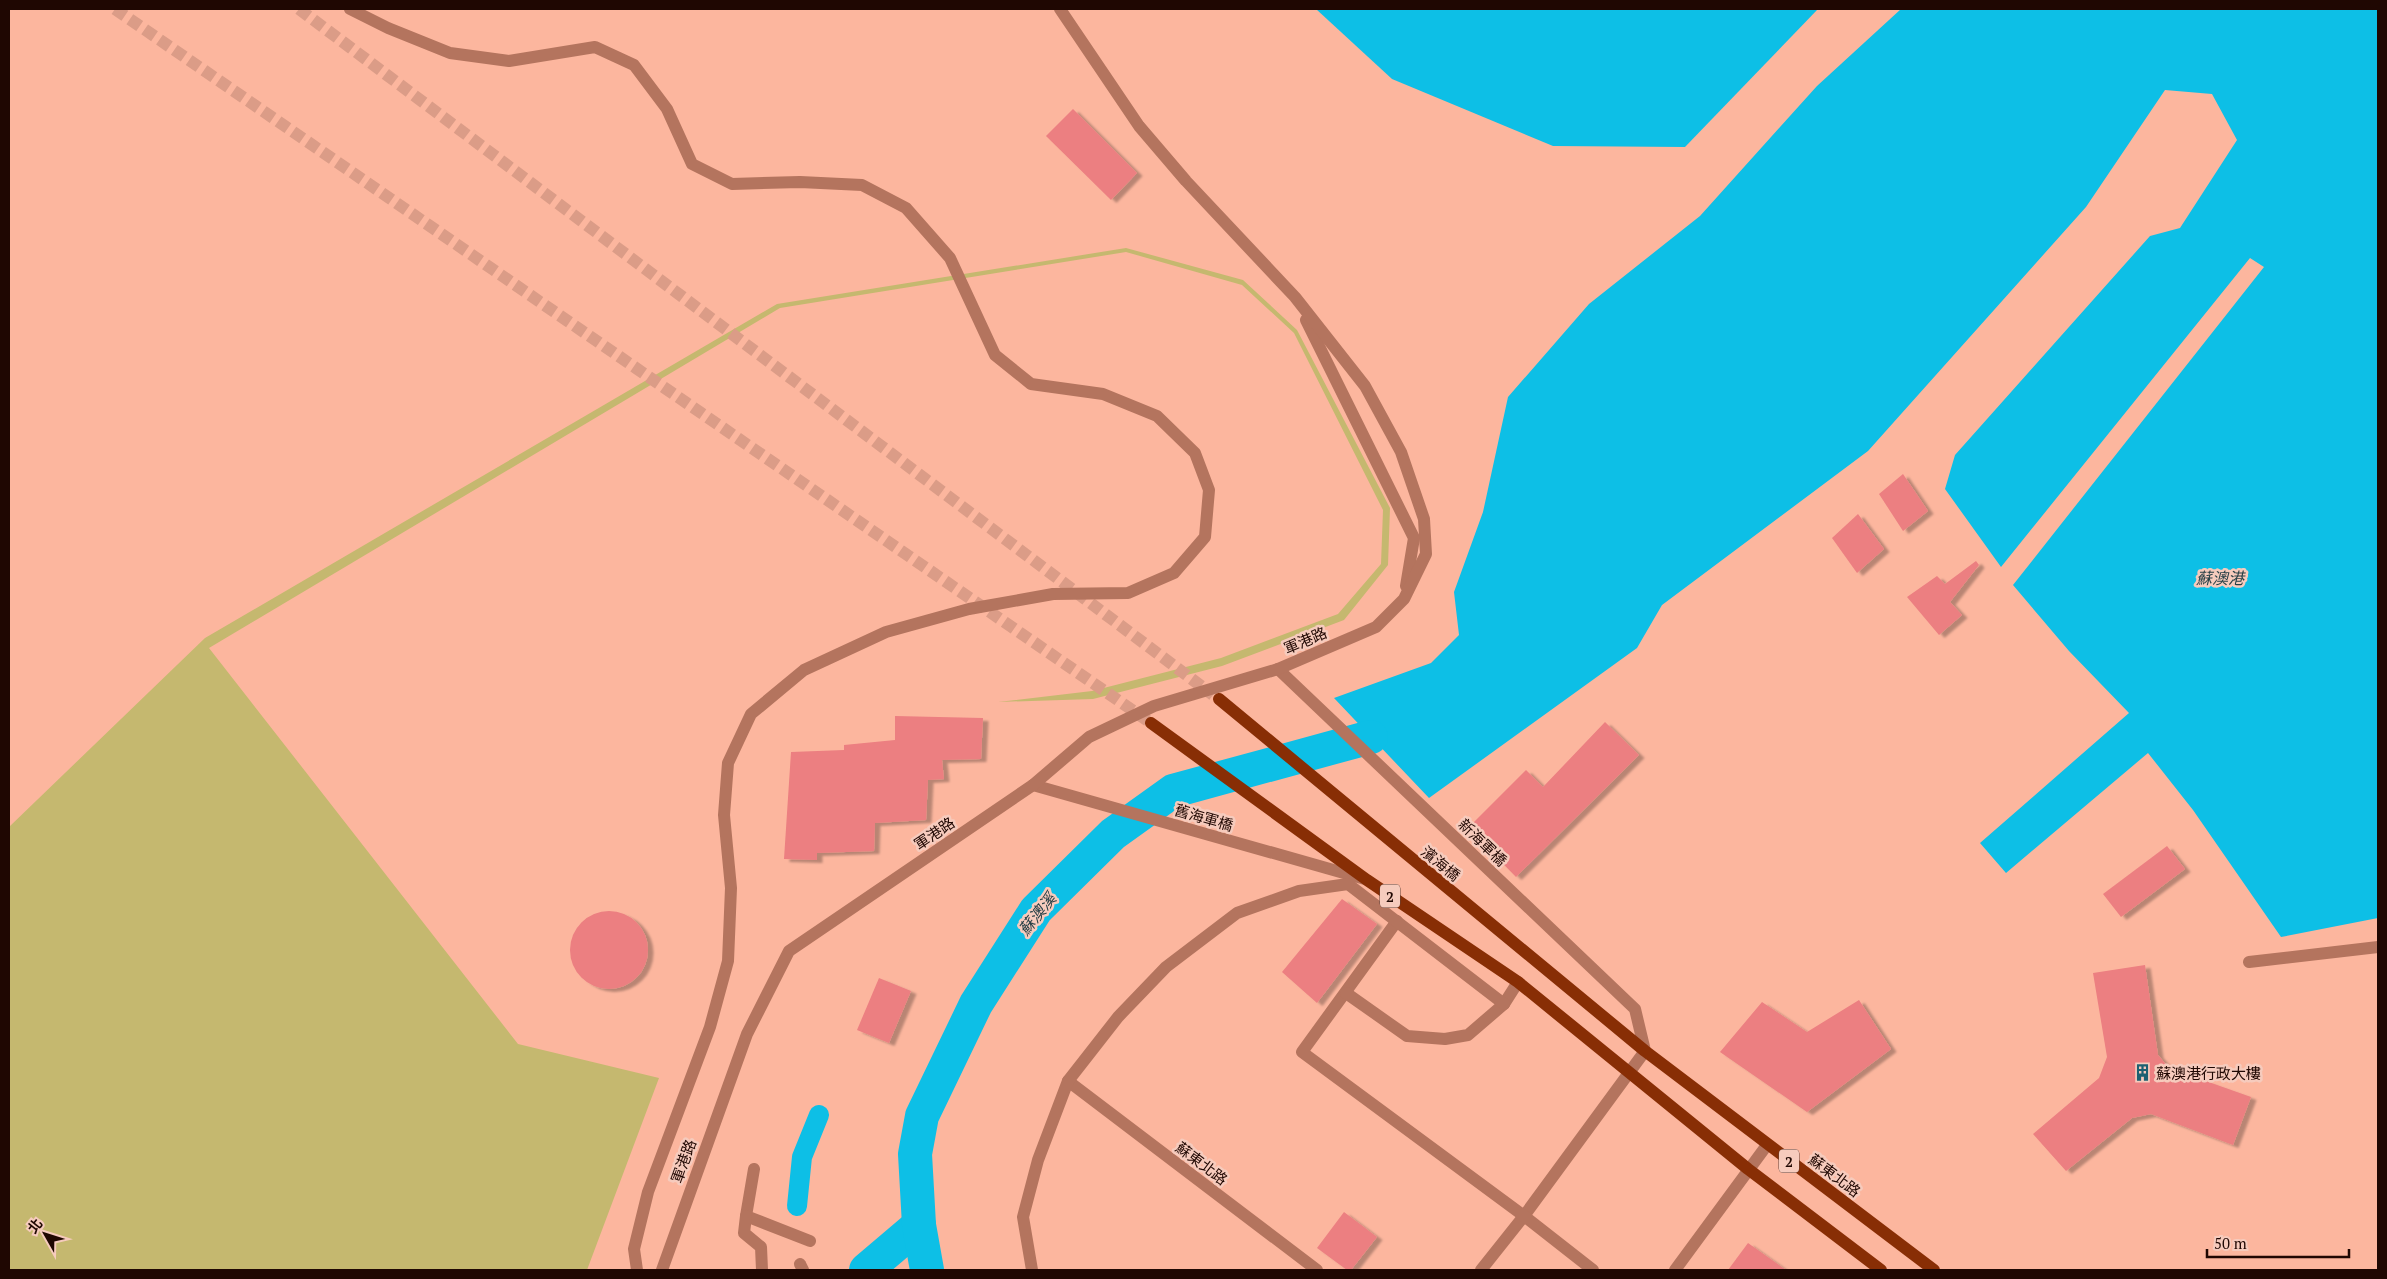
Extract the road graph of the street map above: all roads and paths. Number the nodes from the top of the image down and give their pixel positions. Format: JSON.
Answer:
{"nodes":[{"id":1,"x":350,"y":9,"type":"edge"},
{"id":2,"x":1060,"y":9,"type":"edge"},
{"id":3,"x":1295,"y":297,"type":"junction"},
{"id":4,"x":1404,"y":599,"type":"junction"},
{"id":5,"x":1278,"y":669,"type":"junction"},
{"id":6,"x":1219,"y":699,"type":"tunnel mouth"},
{"id":7,"x":1150,"y":723,"type":"tunnel mouth"},
{"id":8,"x":1033,"y":785,"type":"junction"},
{"id":9,"x":1367,"y":880,"type":"junction"},
{"id":10,"x":1396,"y":921,"type":"junction"},
{"id":11,"x":2378,"y":947,"type":"edge"},
{"id":12,"x":2249,"y":962,"type":"dead end"},
{"id":13,"x":1518,"y":982,"type":"junction"},
{"id":14,"x":1346,"y":993,"type":"junction"},
{"id":15,"x":1504,"y":1004,"type":"junction"},
{"id":16,"x":1645,"y":1051,"type":"junction"},
{"id":17,"x":1627,"y":1072,"type":"junction"},
{"id":18,"x":1068,"y":1081,"type":"junction"},
{"id":19,"x":1767,"y":1145,"type":"junction"},
{"id":20,"x":754,"y":1169,"type":"dead end"},
{"id":21,"x":1748,"y":1169,"type":"junction"},
{"id":22,"x":746,"y":1216,"type":"junction"},
{"id":23,"x":1524,"y":1216,"type":"junction"},
{"id":24,"x":810,"y":1241,"type":"dead end"},
{"id":25,"x":637,"y":1270,"type":"edge"},
{"id":26,"x":662,"y":1270,"type":"edge"},
{"id":27,"x":762,"y":1270,"type":"edge"},
{"id":28,"x":1032,"y":1270,"type":"edge"},
{"id":29,"x":1317,"y":1270,"type":"edge"},
{"id":30,"x":1481,"y":1270,"type":"edge"},
{"id":31,"x":1593,"y":1270,"type":"edge"},
{"id":32,"x":1675,"y":1270,"type":"edge"},
{"id":33,"x":1881,"y":1270,"type":"edge"},
{"id":34,"x":1934,"y":1270,"type":"edge"}],
"edges":[{"from":1,"to":25,"type":"street"},
{"from":2,"to":3,"type":"street"},
{"from":3,"to":4,"type":"street"},
{"from":3,"to":4,"type":"street","name":"軍港路"},
{"from":4,"to":5,"type":"street","name":"軍港路"},
{"from":5,"to":8,"type":"street","name":"軍港路"},
{"from":5,"to":16,"type":"street","name":"新海軍橋"},
{"from":6,"to":16,"type":"main road","name":"濱海橋","number":"2"},
{"from":7,"to":9,"type":"main road","number":"2"},
{"from":8,"to":9,"type":"street","name":"舊海軍橋"},
{"from":8,"to":26,"type":"street","name":"軍港路"},
{"from":9,"to":13,"type":"main road","number":"2"},
{"from":10,"to":14,"type":"street"},
{"from":10,"to":15,"type":"street"},
{"from":10,"to":18,"type":"street"},
{"from":11,"to":12,"type":"street"},
{"from":13,"to":15,"type":"street"},
{"from":13,"to":17,"type":"main road","number":"2"},
{"from":14,"to":15,"type":"street"},
{"from":14,"to":23,"type":"street"},
{"from":16,"to":17,"type":"street"},
{"from":16,"to":19,"type":"main road","name":"蘇東北路","number":"2"},
{"from":17,"to":21,"type":"main road","number":"2"},
{"from":17,"to":23,"type":"street"},
{"from":18,"to":28,"type":"street"},
{"from":18,"to":29,"type":"street","name":"蘇東北路"},
{"from":19,"to":21,"type":"street"},
{"from":19,"to":34,"type":"main road","name":"蘇東北路","number":"2"},
{"from":20,"to":22,"type":"street"},
{"from":21,"to":32,"type":"street"},
{"from":21,"to":33,"type":"main road","number":"2"},
{"from":22,"to":24,"type":"street"},
{"from":22,"to":27,"type":"street"},
{"from":23,"to":30,"type":"street"},
{"from":23,"to":31,"type":"street"}]}
